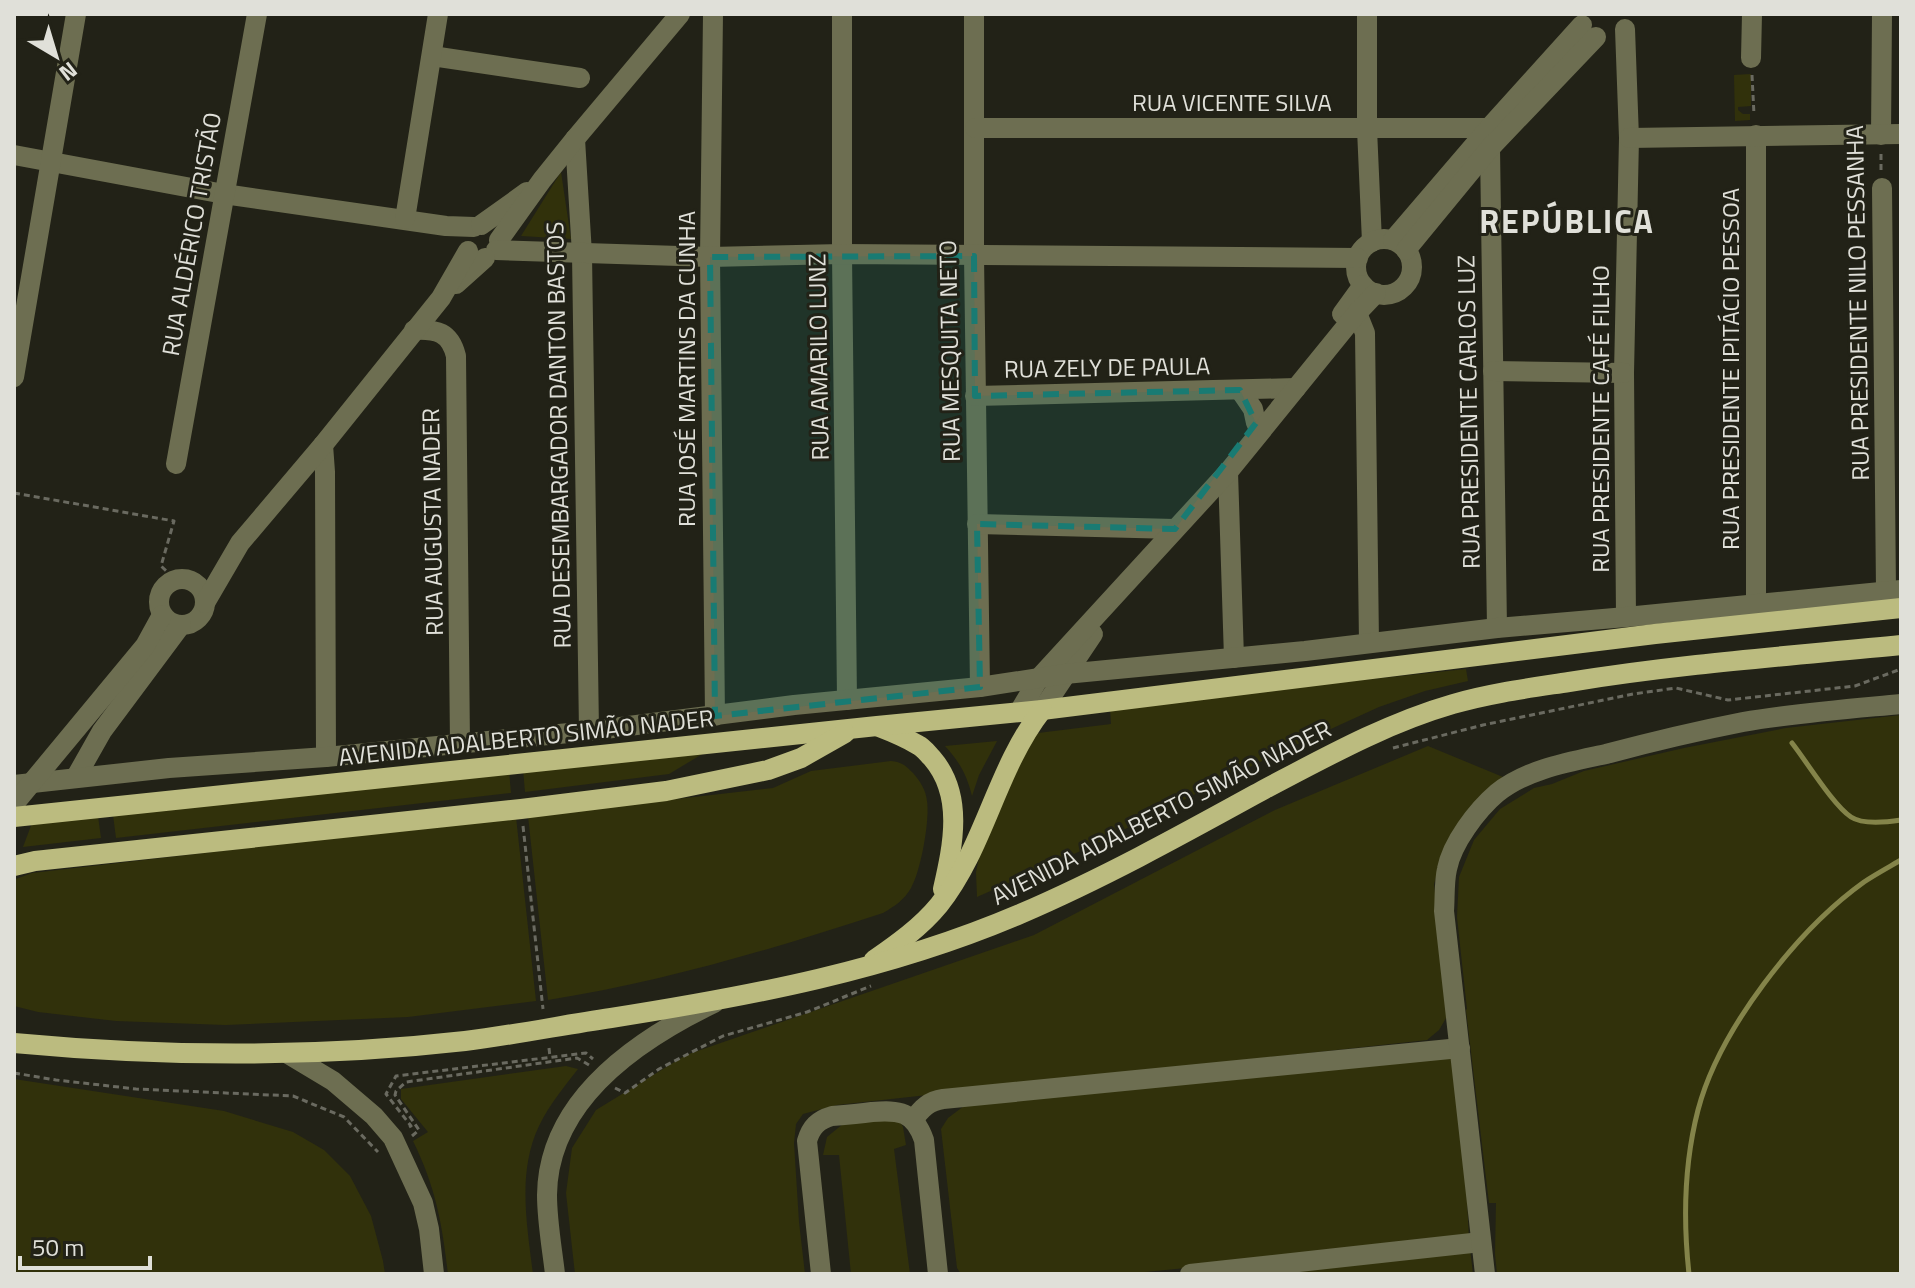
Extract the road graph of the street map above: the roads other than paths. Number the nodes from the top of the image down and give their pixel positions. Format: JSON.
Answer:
{"nodes":[{"id":1,"x":76,"y":14,"type":"edge"},
{"id":2,"x":257,"y":14,"type":"edge"},
{"id":3,"x":438,"y":14,"type":"edge"},
{"id":4,"x":680,"y":14,"type":"edge"},
{"id":5,"x":842,"y":14,"type":"edge"},
{"id":6,"x":974,"y":14,"type":"edge"},
{"id":7,"x":1367,"y":14,"type":"edge"},
{"id":8,"x":1752,"y":14,"type":"edge"},
{"id":9,"x":1882,"y":14,"type":"edge"},
{"id":10,"x":710,"y":17,"type":"edge"},
{"id":11,"x":1628,"y":22,"type":"edge"},
{"id":12,"x":1586,"y":25,"type":"edge"},
{"id":13,"x":432,"y":56,"type":"junction"},
{"id":14,"x":1751,"y":58,"type":"road end"},
{"id":15,"x":580,"y":78,"type":"dead end"},
{"id":16,"x":975,"y":128,"type":"junction"},
{"id":17,"x":1367,"y":129,"type":"junction"},
{"id":18,"x":1891,"y":134,"type":"edge"},
{"id":19,"x":1756,"y":135,"type":"junction"},
{"id":20,"x":1490,"y":138,"type":"junction"},
{"id":21,"x":1629,"y":138,"type":"junction"},
{"id":22,"x":575,"y":139,"type":"junction"},
{"id":23,"x":14,"y":155,"type":"edge"},
{"id":24,"x":50,"y":162,"type":"junction"},
{"id":25,"x":1882,"y":188,"type":"road end"},
{"id":26,"x":224,"y":194,"type":"junction"},
{"id":27,"x":405,"y":219,"type":"junction"},
{"id":28,"x":481,"y":241,"type":"junction"},
{"id":29,"x":1372,"y":242,"type":"junction"},
{"id":30,"x":1400,"y":245,"type":"junction"},
{"id":31,"x":582,"y":254,"type":"junction"},
{"id":32,"x":842,"y":254,"type":"junction"},
{"id":33,"x":974,"y":256,"type":"junction"},
{"id":34,"x":710,"y":257,"type":"junction"},
{"id":35,"x":1358,"y":258,"type":"junction"},
{"id":36,"x":1369,"y":289,"type":"junction"},
{"id":37,"x":1353,"y":308,"type":"junction"},
{"id":38,"x":414,"y":330,"type":"junction"},
{"id":39,"x":1493,"y":371,"type":"junction"},
{"id":40,"x":1624,"y":373,"type":"junction"},
{"id":41,"x":14,"y":377,"type":"edge"},
{"id":42,"x":1290,"y":389,"type":"junction"},
{"id":43,"x":1240,"y":390,"type":"junction"},
{"id":44,"x":975,"y":396,"type":"junction"},
{"id":45,"x":1256,"y":423,"type":"junction"},
{"id":46,"x":323,"y":445,"type":"junction"},
{"id":47,"x":176,"y":464,"type":"dead end"},
{"id":48,"x":1228,"y":472,"type":"junction"},
{"id":49,"x":977,"y":524,"type":"junction"},
{"id":50,"x":1175,"y":529,"type":"junction"},
{"id":51,"x":240,"y":543,"type":"junction"},
{"id":52,"x":1135,"y":572,"type":"junction"},
{"id":53,"x":179,"y":579,"type":"junction"},
{"id":54,"x":1893,"y":591,"type":"edge"},
{"id":55,"x":205,"y":603,"type":"junction"},
{"id":56,"x":1756,"y":603,"type":"junction"},
{"id":57,"x":1901,"y":608,"type":"edge"},
{"id":58,"x":162,"y":615,"type":"junction"},
{"id":59,"x":1626,"y":617,"type":"junction"},
{"id":60,"x":181,"y":625,"type":"junction"},
{"id":61,"x":1497,"y":628,"type":"junction"},
{"id":62,"x":1369,"y":643,"type":"junction"},
{"id":63,"x":1901,"y":645,"type":"edge"},
{"id":64,"x":1234,"y":658,"type":"junction"},
{"id":65,"x":1065,"y":674,"type":"junction"},
{"id":66,"x":1039,"y":678,"type":"junction"},
{"id":67,"x":980,"y":687,"type":"junction"},
{"id":68,"x":847,"y":700,"type":"junction"},
{"id":69,"x":1901,"y":704,"type":"edge"},
{"id":70,"x":1042,"y":710,"type":"junction"},
{"id":71,"x":1019,"y":712,"type":"junction"},
{"id":72,"x":715,"y":716,"type":"junction"},
{"id":73,"x":877,"y":726,"type":"junction"},
{"id":74,"x":852,"y":729,"type":"junction"},
{"id":75,"x":589,"y":731,"type":"junction"},
{"id":76,"x":460,"y":744,"type":"junction"},
{"id":77,"x":326,"y":757,"type":"junction"},
{"id":78,"x":76,"y":777,"type":"junction"},
{"id":79,"x":23,"y":784,"type":"edge"},
{"id":80,"x":14,"y":804,"type":"edge"},
{"id":81,"x":14,"y":817,"type":"edge"},
{"id":82,"x":14,"y":866,"type":"edge"},
{"id":83,"x":939,"y":904,"type":"junction"},
{"id":84,"x":861,"y":969,"type":"junction"},
{"id":85,"x":720,"y":1001,"type":"junction"},
{"id":86,"x":14,"y":1043,"type":"edge"},
{"id":87,"x":1460,"y":1048,"type":"junction"},
{"id":88,"x":288,"y":1054,"type":"junction"},
{"id":89,"x":913,"y":1120,"type":"junction"},
{"id":90,"x":1481,"y":1242,"type":"junction"},
{"id":91,"x":434,"y":1274,"type":"edge"},
{"id":92,"x":555,"y":1274,"type":"edge"},
{"id":93,"x":821,"y":1274,"type":"edge"},
{"id":94,"x":938,"y":1274,"type":"edge"},
{"id":95,"x":1190,"y":1274,"type":"edge"},
{"id":96,"x":1485,"y":1274,"type":"edge"}],
"edges":[{"from":1,"to":24,"type":"street"},
{"from":2,"to":26,"type":"street","name":"RUA ALDÉRICO TRISTÃO"},
{"from":3,"to":13,"type":"street"},
{"from":4,"to":22,"type":"street"},
{"from":5,"to":32,"type":"street","name":"RUA AMARILO LUNZ"},
{"from":6,"to":16,"type":"street","name":"RUA MESQUITA NETO"},
{"from":7,"to":17,"type":"street"},
{"from":8,"to":14,"type":"street"},
{"from":9,"to":18,"type":"street","name":"RUA PRESIDENTE NILO PESSANHA"},
{"from":10,"to":34,"type":"street","name":"RUA JOSÉ MARTINS DA CUNHA"},
{"from":11,"to":12,"type":"street"},
{"from":11,"to":21,"type":"street","name":"RUA PRESIDENTE CAFÉ FILHO"},
{"from":12,"to":20,"type":"street"},
{"from":13,"to":15,"type":"street"},
{"from":13,"to":27,"type":"street"},
{"from":16,"to":17,"type":"street","name":"RUA VICENTE SILVA"},
{"from":16,"to":33,"type":"street","name":"RUA MESQUITA NETO"},
{"from":17,"to":20,"type":"street","name":"RUA VICENTE SILVA"},
{"from":17,"to":29,"type":"street"},
{"from":18,"to":19,"type":"street"},
{"from":19,"to":21,"type":"street"},
{"from":19,"to":56,"type":"street","name":"RUA PRESIDENTE IPITÁCIO PESSOA"},
{"from":20,"to":30,"type":"street"},
{"from":20,"to":39,"type":"street","name":"RUA PRESIDENTE CARLOS LUZ"},
{"from":21,"to":40,"type":"street","name":"RUA PRESIDENTE CAFÉ FILHO"},
{"from":22,"to":28,"type":"street"},
{"from":22,"to":31,"type":"street","name":"RUA DESEMBARGADOR DANTON BASTOS"},
{"from":23,"to":24,"type":"street"},
{"from":24,"to":26,"type":"street"},
{"from":24,"to":41,"type":"street"},
{"from":25,"to":54,"type":"street","name":"RUA PRESIDENTE NILO PESSANHA"},
{"from":26,"to":27,"type":"street"},
{"from":26,"to":47,"type":"street","name":"RUA ALDÉRICO TRISTÃO"},
{"from":27,"to":28,"type":"street"},
{"from":28,"to":31,"type":"street"},
{"from":28,"to":38,"type":"street"},
{"from":29,"to":30,"type":"street"},
{"from":29,"to":35,"type":"street"},
{"from":30,"to":36,"type":"street"},
{"from":31,"to":34,"type":"street"},
{"from":31,"to":75,"type":"street","name":"RUA DESEMBARGADOR DANTON BASTOS"},
{"from":32,"to":33,"type":"street"},
{"from":32,"to":34,"type":"street"},
{"from":32,"to":68,"type":"street","name":"RUA AMARILO LUNZ"},
{"from":33,"to":35,"type":"street"},
{"from":33,"to":44,"type":"street","name":"RUA MESQUITA NETO"},
{"from":34,"to":72,"type":"street","name":"RUA JOSÉ MARTINS DA CUNHA"},
{"from":35,"to":36,"type":"street"},
{"from":36,"to":37,"type":"street"},
{"from":37,"to":42,"type":"street"},
{"from":37,"to":62,"type":"street"},
{"from":38,"to":46,"type":"street"},
{"from":38,"to":76,"type":"street","name":"RUA AUGUSTA NADER"},
{"from":39,"to":40,"type":"street"},
{"from":39,"to":61,"type":"street","name":"RUA PRESIDENTE CARLOS LUZ"},
{"from":40,"to":59,"type":"street","name":"RUA PRESIDENTE CAFÉ FILHO"},
{"from":42,"to":43,"type":"street","name":"RUA ZELY DE PAULA"},
{"from":42,"to":45,"type":"street"},
{"from":42,"to":48,"type":"street"},
{"from":43,"to":44,"type":"street","name":"RUA ZELY DE PAULA"},
{"from":43,"to":45,"type":"street","name":"RUA ZELY DE PAULA"},
{"from":44,"to":49,"type":"street","name":"RUA MESQUITA NETO"},
{"from":45,"to":50,"type":"street"},
{"from":46,"to":51,"type":"street"},
{"from":46,"to":77,"type":"street"},
{"from":48,"to":50,"type":"street"},
{"from":48,"to":64,"type":"street"},
{"from":49,"to":50,"type":"street"},
{"from":49,"to":67,"type":"street","name":"RUA MESQUITA NETO"},
{"from":50,"to":52,"type":"street"},
{"from":51,"to":53,"type":"street"},
{"from":51,"to":55,"type":"street"},
{"from":52,"to":65,"type":"street"},
{"from":52,"to":66,"type":"street"},
{"from":53,"to":55,"type":"street"},
{"from":53,"to":58,"type":"street"},
{"from":54,"to":56,"type":"street","name":"AVENIDA ADALBERTO SIMÃO NADER"},
{"from":55,"to":60,"type":"street"},
{"from":56,"to":59,"type":"street","name":"AVENIDA ADALBERTO SIMÃO NADER"},
{"from":57,"to":70,"type":"main road","name":"AVENIDA ADALBERTO SIMÃO NADER"},
{"from":58,"to":60,"type":"street"},
{"from":58,"to":79,"type":"street"},
{"from":59,"to":61,"type":"street","name":"AVENIDA ADALBERTO SIMÃO NADER"},
{"from":60,"to":78,"type":"street"},
{"from":61,"to":62,"type":"street","name":"AVENIDA ADALBERTO SIMÃO NADER"},
{"from":62,"to":64,"type":"street","name":"AVENIDA ADALBERTO SIMÃO NADER"},
{"from":63,"to":84,"type":"main road","name":"AVENIDA ADALBERTO SIMÃO NADER"},
{"from":64,"to":65,"type":"street","name":"AVENIDA ADALBERTO SIMÃO NADER"},
{"from":65,"to":66,"type":"street","name":"AVENIDA ADALBERTO SIMÃO NADER"},
{"from":65,"to":70,"type":"street"},
{"from":66,"to":67,"type":"street","name":"AVENIDA ADALBERTO SIMÃO NADER"},
{"from":66,"to":71,"type":"street"},
{"from":67,"to":68,"type":"street","name":"AVENIDA ADALBERTO SIMÃO NADER"},
{"from":68,"to":72,"type":"street","name":"AVENIDA ADALBERTO SIMÃO NADER"},
{"from":69,"to":87,"type":"street"},
{"from":70,"to":71,"type":"main road","name":"AVENIDA ADALBERTO SIMÃO NADER"},
{"from":70,"to":83,"type":"main road"},
{"from":71,"to":73,"type":"main road","name":"AVENIDA ADALBERTO SIMÃO NADER"},
{"from":72,"to":75,"type":"street","name":"AVENIDA ADALBERTO SIMÃO NADER"},
{"from":73,"to":74,"type":"main road","name":"AVENIDA ADALBERTO SIMÃO NADER"},
{"from":73,"to":83,"type":"main road"},
{"from":74,"to":81,"type":"main road","name":"AVENIDA ADALBERTO SIMÃO NADER"},
{"from":74,"to":82,"type":"main road"},
{"from":75,"to":76,"type":"street","name":"AVENIDA ADALBERTO SIMÃO NADER"},
{"from":76,"to":77,"type":"street","name":"AVENIDA ADALBERTO SIMÃO NADER"},
{"from":77,"to":78,"type":"street","name":"AVENIDA ADALBERTO SIMÃO NADER"},
{"from":78,"to":79,"type":"street","name":"AVENIDA ADALBERTO SIMÃO NADER"},
{"from":79,"to":80,"type":"street"},
{"from":83,"to":84,"type":"main road"},
{"from":84,"to":85,"type":"main road","name":"AVENIDA ADALBERTO SIMÃO NADER"},
{"from":85,"to":88,"type":"main road","name":"AVENIDA ADALBERTO SIMÃO NADER"},
{"from":85,"to":92,"type":"street"},
{"from":86,"to":88,"type":"main road","name":"AVENIDA ADALBERTO SIMÃO NADER"},
{"from":87,"to":89,"type":"street"},
{"from":87,"to":90,"type":"street"},
{"from":88,"to":91,"type":"street"},
{"from":89,"to":93,"type":"street"},
{"from":89,"to":94,"type":"street"},
{"from":90,"to":95,"type":"street"},
{"from":90,"to":96,"type":"street"}]}
